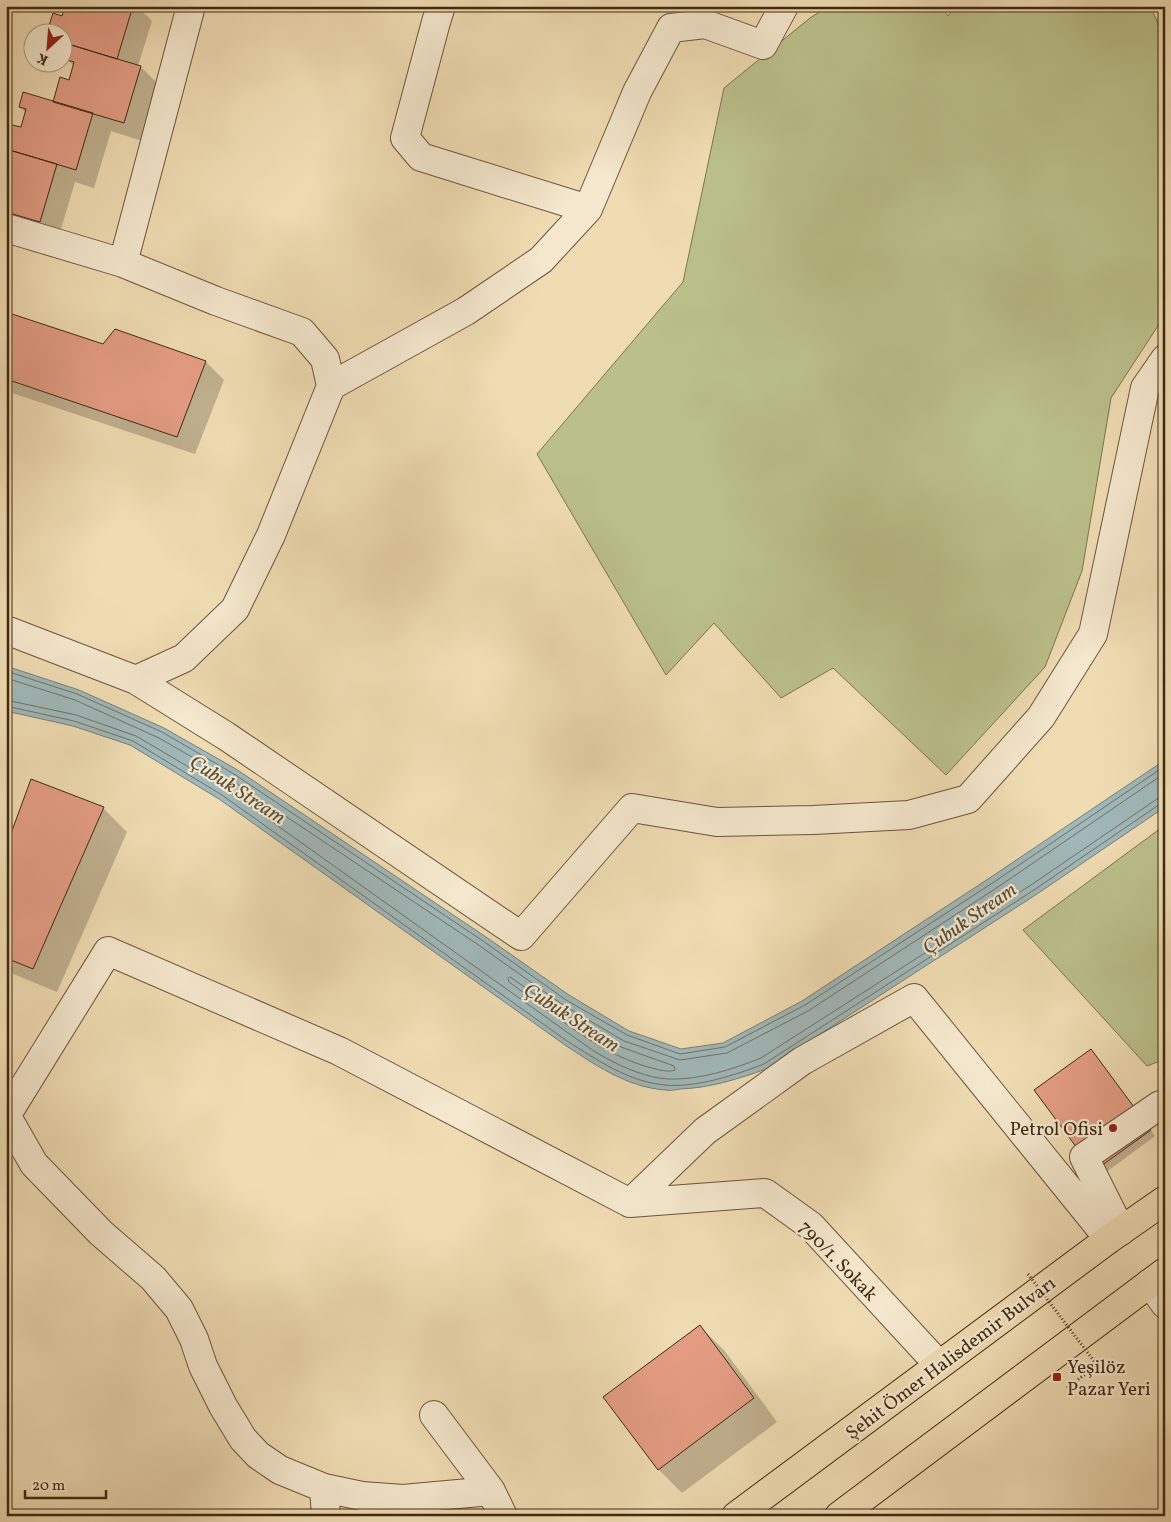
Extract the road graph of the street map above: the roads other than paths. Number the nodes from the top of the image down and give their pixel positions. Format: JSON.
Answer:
{"nodes":[{"id":1,"x":191,"y":6,"type":"edge"},
{"id":2,"x":441,"y":6,"type":"edge"},
{"id":3,"x":784,"y":6,"type":"edge"},
{"id":4,"x":669,"y":17,"type":"edge"},
{"id":5,"x":588,"y":209,"type":"junction"},
{"id":6,"x":6,"y":228,"type":"edge"},
{"id":7,"x":122,"y":263,"type":"junction"},
{"id":8,"x":1165,"y":359,"type":"edge"},
{"id":9,"x":331,"y":386,"type":"junction"},
{"id":10,"x":6,"y":630,"type":"edge"},
{"id":11,"x":136,"y":680,"type":"junction"},
{"id":12,"x":1165,"y":1107,"type":"edge"},
{"id":13,"x":6,"y":1116,"type":"edge"},
{"id":14,"x":1165,"y":1200,"type":"edge"},
{"id":15,"x":630,"y":1203,"type":"junction"},
{"id":16,"x":1115,"y":1235,"type":"junction"},
{"id":17,"x":1160,"y":1286,"type":"edge"},
{"id":18,"x":939,"y":1365,"type":"junction"},
{"id":19,"x":434,"y":1414,"type":"dead end"},
{"id":20,"x":324,"y":1488,"type":"junction"},
{"id":21,"x":491,"y":1491,"type":"junction"},
{"id":22,"x":326,"y":1516,"type":"edge"},
{"id":23,"x":503,"y":1516,"type":"edge"},
{"id":24,"x":736,"y":1516,"type":"edge"},
{"id":25,"x":839,"y":1516,"type":"edge"}],
"edges":[{"from":1,"to":7,"type":"street"},
{"from":2,"to":5,"type":"street"},
{"from":3,"to":4,"type":"street"},
{"from":4,"to":5,"type":"street"},
{"from":5,"to":9,"type":"street"},
{"from":6,"to":7,"type":"street"},
{"from":7,"to":9,"type":"street"},
{"from":8,"to":11,"type":"street"},
{"from":9,"to":11,"type":"street"},
{"from":10,"to":11,"type":"street"},
{"from":12,"to":16,"type":"street"},
{"from":13,"to":15,"type":"street"},
{"from":13,"to":20,"type":"street"},
{"from":14,"to":16,"type":"highway","name":"Şehit Ömer Halisdemir Bulvarı"},
{"from":15,"to":16,"type":"street"},
{"from":15,"to":18,"type":"street","name":"790/1. Sokak"},
{"from":16,"to":18,"type":"highway","name":"Şehit Ömer Halisdemir Bulvarı"},
{"from":17,"to":25,"type":"highway"},
{"from":18,"to":24,"type":"highway","name":"Şehit Ömer Halisdemir Bulvarı"},
{"from":19,"to":21,"type":"street"},
{"from":20,"to":21,"type":"street"},
{"from":20,"to":22,"type":"street"},
{"from":21,"to":23,"type":"street"}]}
